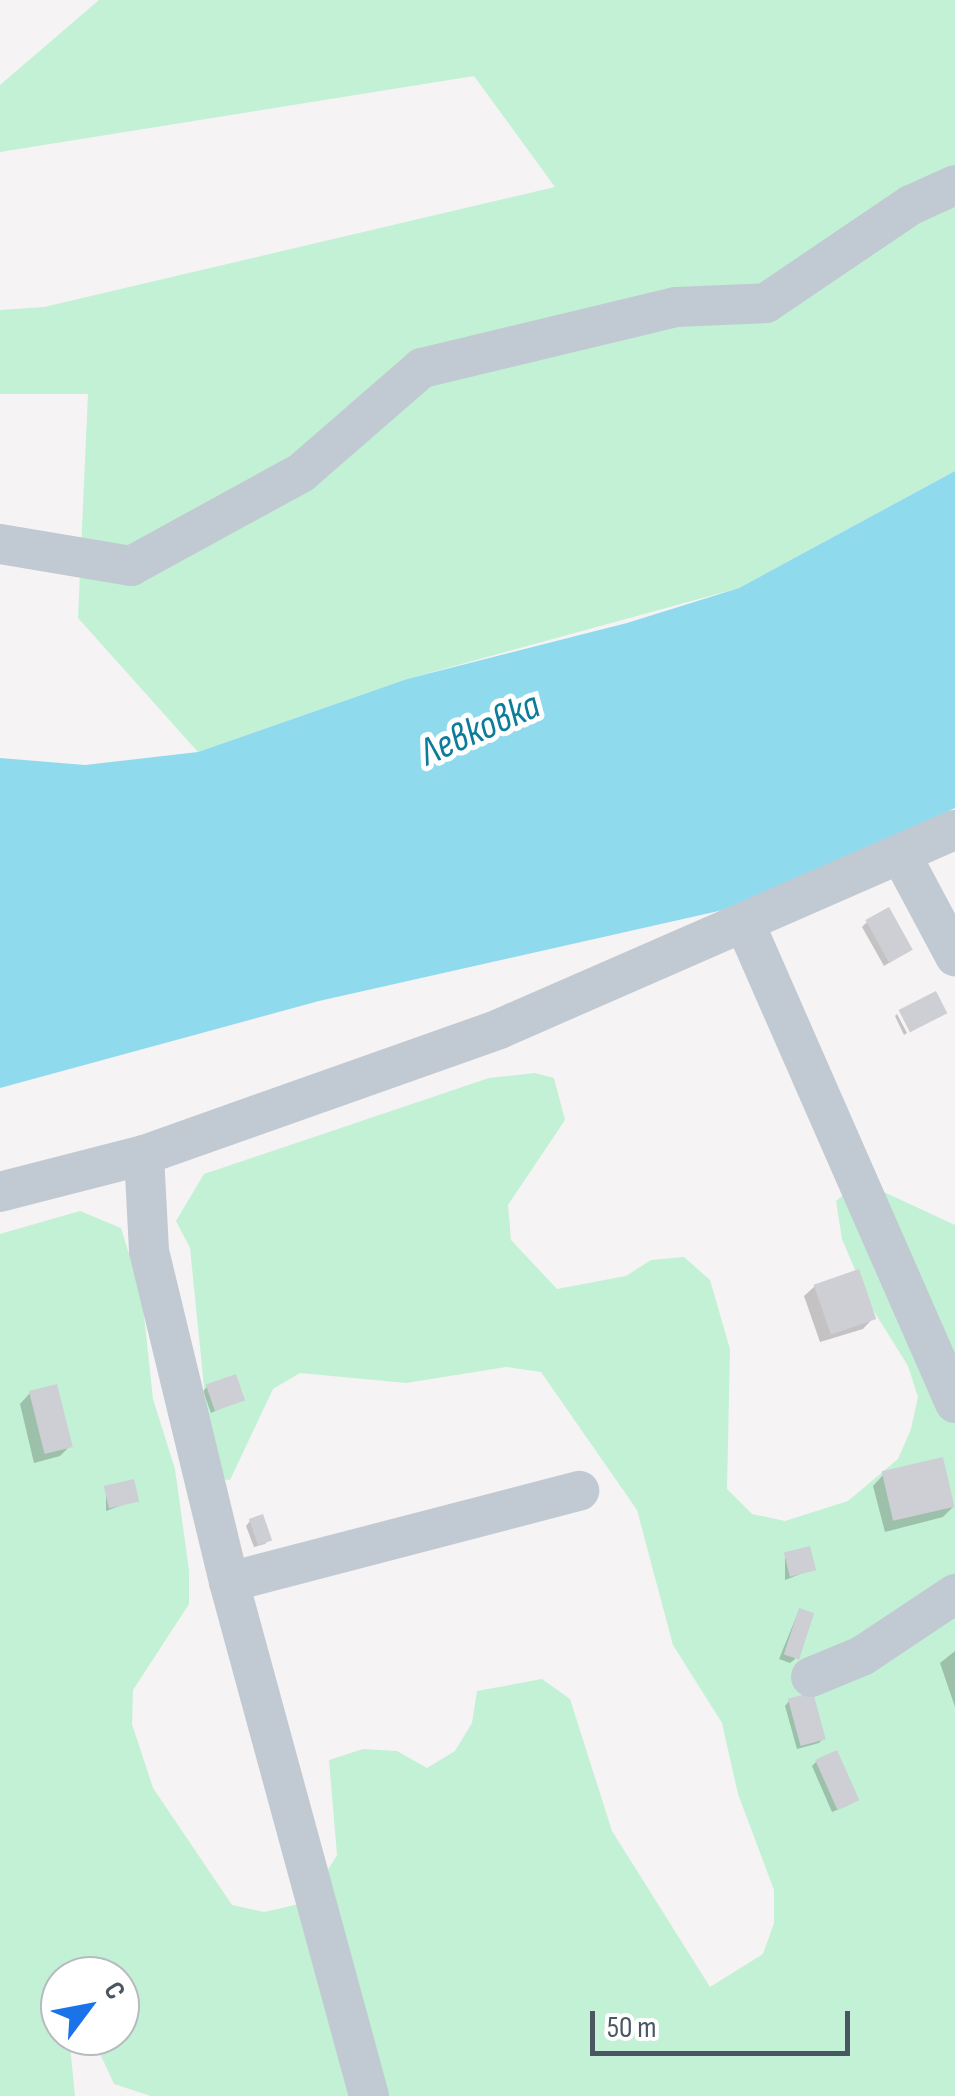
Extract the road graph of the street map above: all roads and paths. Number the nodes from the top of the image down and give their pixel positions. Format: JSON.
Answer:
{"nodes":[{"id":1,"x":955,"y":185,"type":"edge"},
{"id":2,"x":0,"y":544,"type":"edge"},
{"id":3,"x":955,"y":830,"type":"edge"},
{"id":4,"x":901,"y":856,"type":"junction"},
{"id":5,"x":745,"y":924,"type":"junction"},
{"id":6,"x":955,"y":956,"type":"edge"},
{"id":7,"x":144,"y":1155,"type":"junction"},
{"id":8,"x":0,"y":1192,"type":"edge"},
{"id":9,"x":955,"y":1404,"type":"edge"},
{"id":10,"x":580,"y":1491,"type":"dead end"},
{"id":11,"x":229,"y":1582,"type":"junction"},
{"id":12,"x":955,"y":1594,"type":"edge"},
{"id":13,"x":811,"y":1677,"type":"dead end"},
{"id":14,"x":369,"y":2096,"type":"edge"}],
"edges":[{"from":1,"to":2,"type":"street"},
{"from":3,"to":4,"type":"street"},
{"from":4,"to":5,"type":"street"},
{"from":4,"to":6,"type":"street"},
{"from":5,"to":7,"type":"street"},
{"from":5,"to":9,"type":"street"},
{"from":7,"to":8,"type":"street"},
{"from":7,"to":11,"type":"street"},
{"from":10,"to":11,"type":"street"},
{"from":11,"to":14,"type":"street"},
{"from":12,"to":13,"type":"street"}]}
